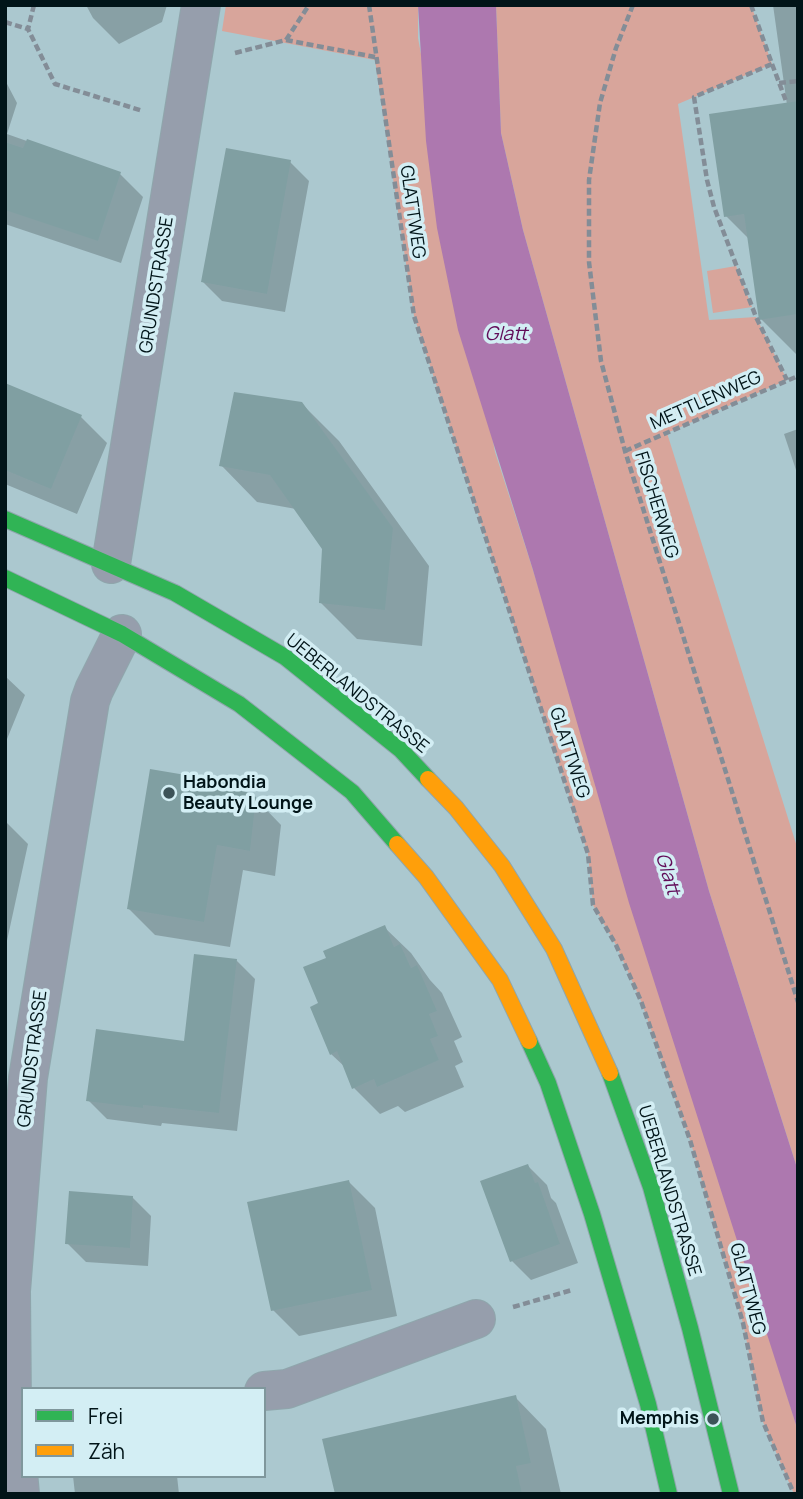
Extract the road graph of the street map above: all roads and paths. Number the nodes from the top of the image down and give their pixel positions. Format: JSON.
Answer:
{"nodes":[{"id":1,"x":34,"y":5,"type":"edge"},
{"id":2,"x":201,"y":5,"type":"edge"},
{"id":3,"x":309,"y":5,"type":"edge"},
{"id":4,"x":369,"y":5,"type":"edge"},
{"id":5,"x":633,"y":5,"type":"edge"},
{"id":6,"x":751,"y":5,"type":"edge"},
{"id":7,"x":5,"y":22,"type":"edge"},
{"id":8,"x":28,"y":29,"type":"junction"},
{"id":9,"x":286,"y":40,"type":"junction"},
{"id":10,"x":192,"y":52,"type":"junction"},
{"id":11,"x":375,"y":57,"type":"junction"},
{"id":12,"x":772,"y":64,"type":"junction"},
{"id":13,"x":798,"y":81,"type":"edge"},
{"id":14,"x":779,"y":83,"type":"junction"},
{"id":15,"x":786,"y":101,"type":"dead end"},
{"id":16,"x":182,"y":120,"type":"junction"},
{"id":17,"x":798,"y":376,"type":"edge"},
{"id":18,"x":787,"y":380,"type":"junction"},
{"id":19,"x":625,"y":451,"type":"junction"},
{"id":20,"x":5,"y":519,"type":"edge"},
{"id":21,"x":115,"y":547,"type":"junction"},
{"id":22,"x":5,"y":578,"type":"edge"},
{"id":23,"x":122,"y":634,"type":"junction"},
{"id":24,"x":798,"y":1002,"type":"edge"},
{"id":25,"x":571,"y":1277,"type":"dead end"},
{"id":26,"x":8,"y":1291,"type":"edge"},
{"id":27,"x":476,"y":1319,"type":"joint"},
{"id":28,"x":275,"y":1390,"type":"edge"},
{"id":29,"x":18,"y":1405,"type":"edge"},
{"id":30,"x":20,"y":1494,"type":"edge"},
{"id":31,"x":669,"y":1494,"type":"edge"},
{"id":32,"x":731,"y":1494,"type":"edge"},
{"id":33,"x":794,"y":1494,"type":"edge"}],
"edges":[{"from":1,"to":8,"type":"path"},
{"from":2,"to":10,"type":"street","name":"GRUNDSTRASSE"},
{"from":3,"to":9,"type":"path"},
{"from":4,"to":11,"type":"path","name":"GLATTWEG"},
{"from":5,"to":19,"type":"path","name":"FISCHERWEG"},
{"from":6,"to":12,"type":"path"},
{"from":7,"to":8,"type":"path"},
{"from":8,"to":16,"type":"path"},
{"from":9,"to":10,"type":"path"},
{"from":9,"to":11,"type":"path"},
{"from":10,"to":16,"type":"street","name":"GRUNDSTRASSE"},
{"from":11,"to":33,"type":"path","name":"GLATTWEG"},
{"from":12,"to":14,"type":"path"},
{"from":12,"to":18,"type":"path"},
{"from":13,"to":14,"type":"path"},
{"from":14,"to":15,"type":"path"},
{"from":16,"to":21,"type":"street","name":"GRUNDSTRASSE"},
{"from":17,"to":18,"type":"path","name":"METTLENWEG"},
{"from":18,"to":19,"type":"path","name":"METTLENWEG"},
{"from":19,"to":24,"type":"path","name":"FISCHERWEG"},
{"from":20,"to":21,"type":"main road","name":"UEBERLANDSTRASSE"},
{"from":21,"to":32,"type":"main road","name":"UEBERLANDSTRASSE"},
{"from":22,"to":23,"type":"main road"},
{"from":23,"to":26,"type":"street","name":"GRUNDSTRASSE"},
{"from":23,"to":31,"type":"main road"},
{"from":25,"to":27,"type":"path"},
{"from":26,"to":29,"type":"street","name":"GRUNDSTRASSE"},
{"from":27,"to":28,"type":"street"},
{"from":29,"to":30,"type":"street","name":"GRUNDSTRASSE"}]}
